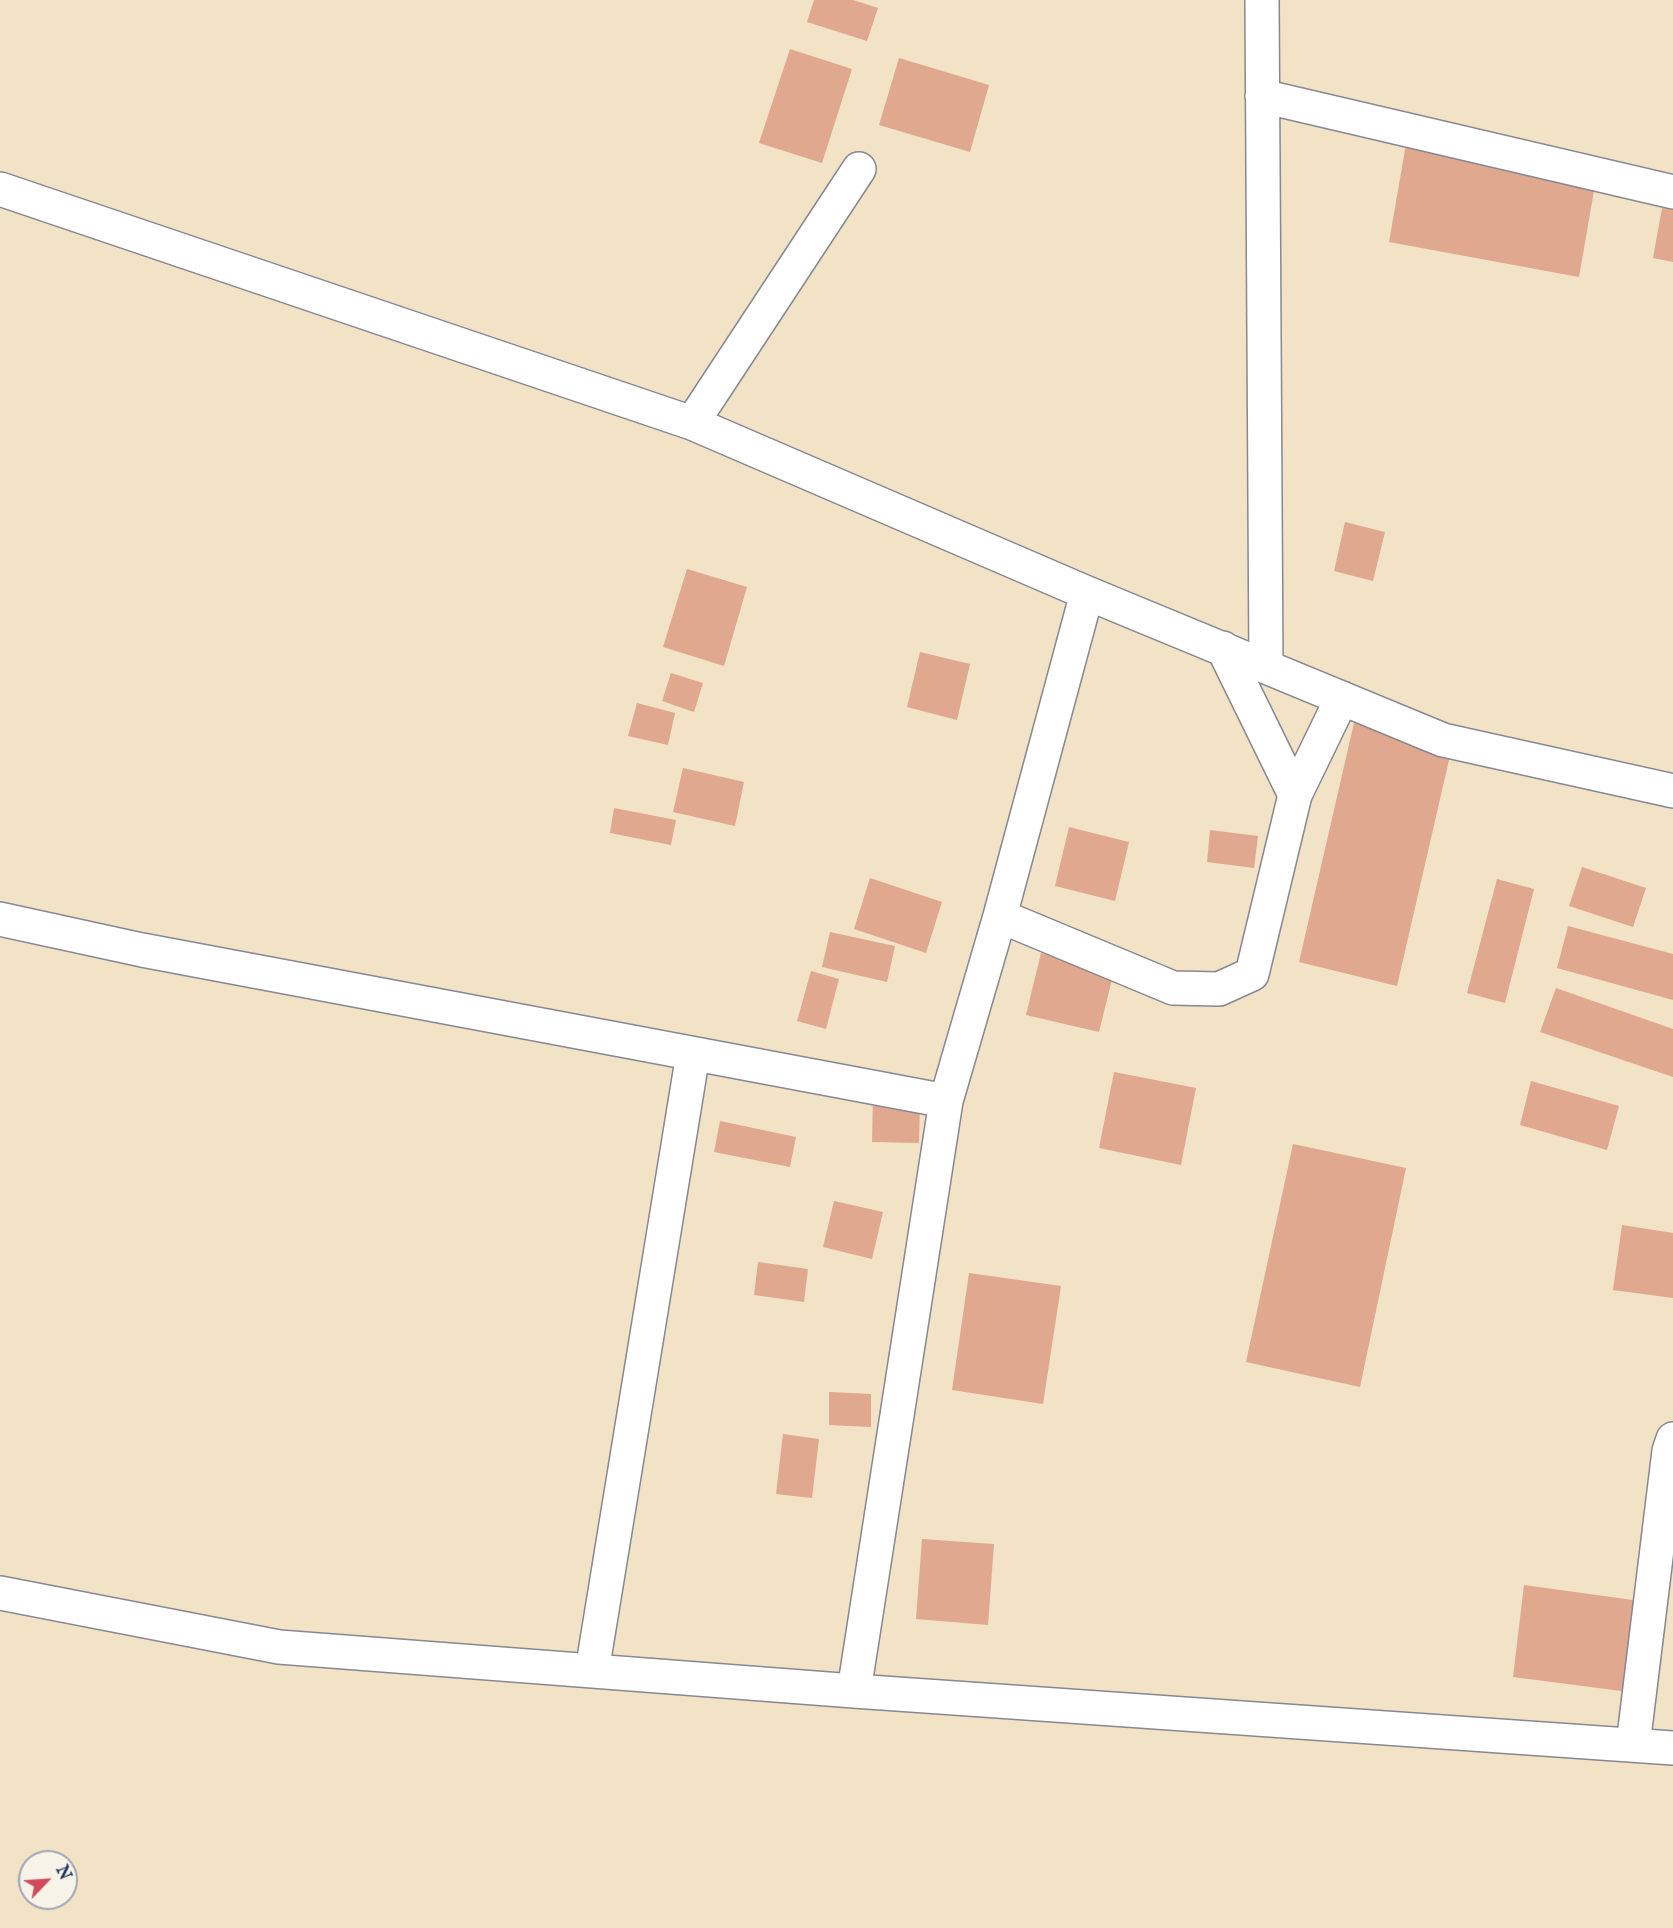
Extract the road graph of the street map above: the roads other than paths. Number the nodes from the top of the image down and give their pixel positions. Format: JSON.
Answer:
{"nodes":[{"id":1,"x":1262,"y":0,"type":"edge"},
{"id":2,"x":1262,"y":96,"type":"junction"},
{"id":3,"x":859,"y":169,"type":"dead end"},
{"id":4,"x":0,"y":189,"type":"edge"},
{"id":5,"x":1673,"y":192,"type":"edge"},
{"id":6,"x":692,"y":423,"type":"junction"},
{"id":7,"x":1087,"y":593,"type":"junction"},
{"id":8,"x":1223,"y":648,"type":"junction"},
{"id":9,"x":1266,"y":667,"type":"junction"},
{"id":10,"x":1342,"y":698,"type":"junction"},
{"id":11,"x":1673,"y":791,"type":"edge"},
{"id":12,"x":1294,"y":795,"type":"junction"},
{"id":13,"x":1000,"y":916,"type":"junction"},
{"id":14,"x":0,"y":919,"type":"edge"},
{"id":15,"x":693,"y":1054,"type":"junction"},
{"id":16,"x":946,"y":1101,"type":"junction"},
{"id":17,"x":1673,"y":1439,"type":"edge"},
{"id":18,"x":0,"y":1593,"type":"edge"},
{"id":19,"x":592,"y":1671,"type":"junction"},
{"id":20,"x":854,"y":1691,"type":"junction"},
{"id":21,"x":1633,"y":1745,"type":"junction"},
{"id":22,"x":1673,"y":1748,"type":"edge"}],
"edges":[{"from":1,"to":2,"type":"street"},
{"from":2,"to":5,"type":"street"},
{"from":2,"to":9,"type":"street"},
{"from":3,"to":6,"type":"street"},
{"from":4,"to":6,"type":"street"},
{"from":6,"to":7,"type":"street"},
{"from":7,"to":8,"type":"street"},
{"from":7,"to":13,"type":"street"},
{"from":8,"to":9,"type":"street"},
{"from":8,"to":12,"type":"street"},
{"from":9,"to":10,"type":"street"},
{"from":10,"to":11,"type":"street"},
{"from":10,"to":12,"type":"street"},
{"from":12,"to":13,"type":"street"},
{"from":13,"to":16,"type":"street"},
{"from":14,"to":15,"type":"street"},
{"from":15,"to":16,"type":"street"},
{"from":15,"to":19,"type":"street"},
{"from":16,"to":20,"type":"street"},
{"from":17,"to":21,"type":"street"},
{"from":18,"to":19,"type":"street"},
{"from":19,"to":20,"type":"street"},
{"from":20,"to":21,"type":"street"},
{"from":21,"to":22,"type":"street"}]}
